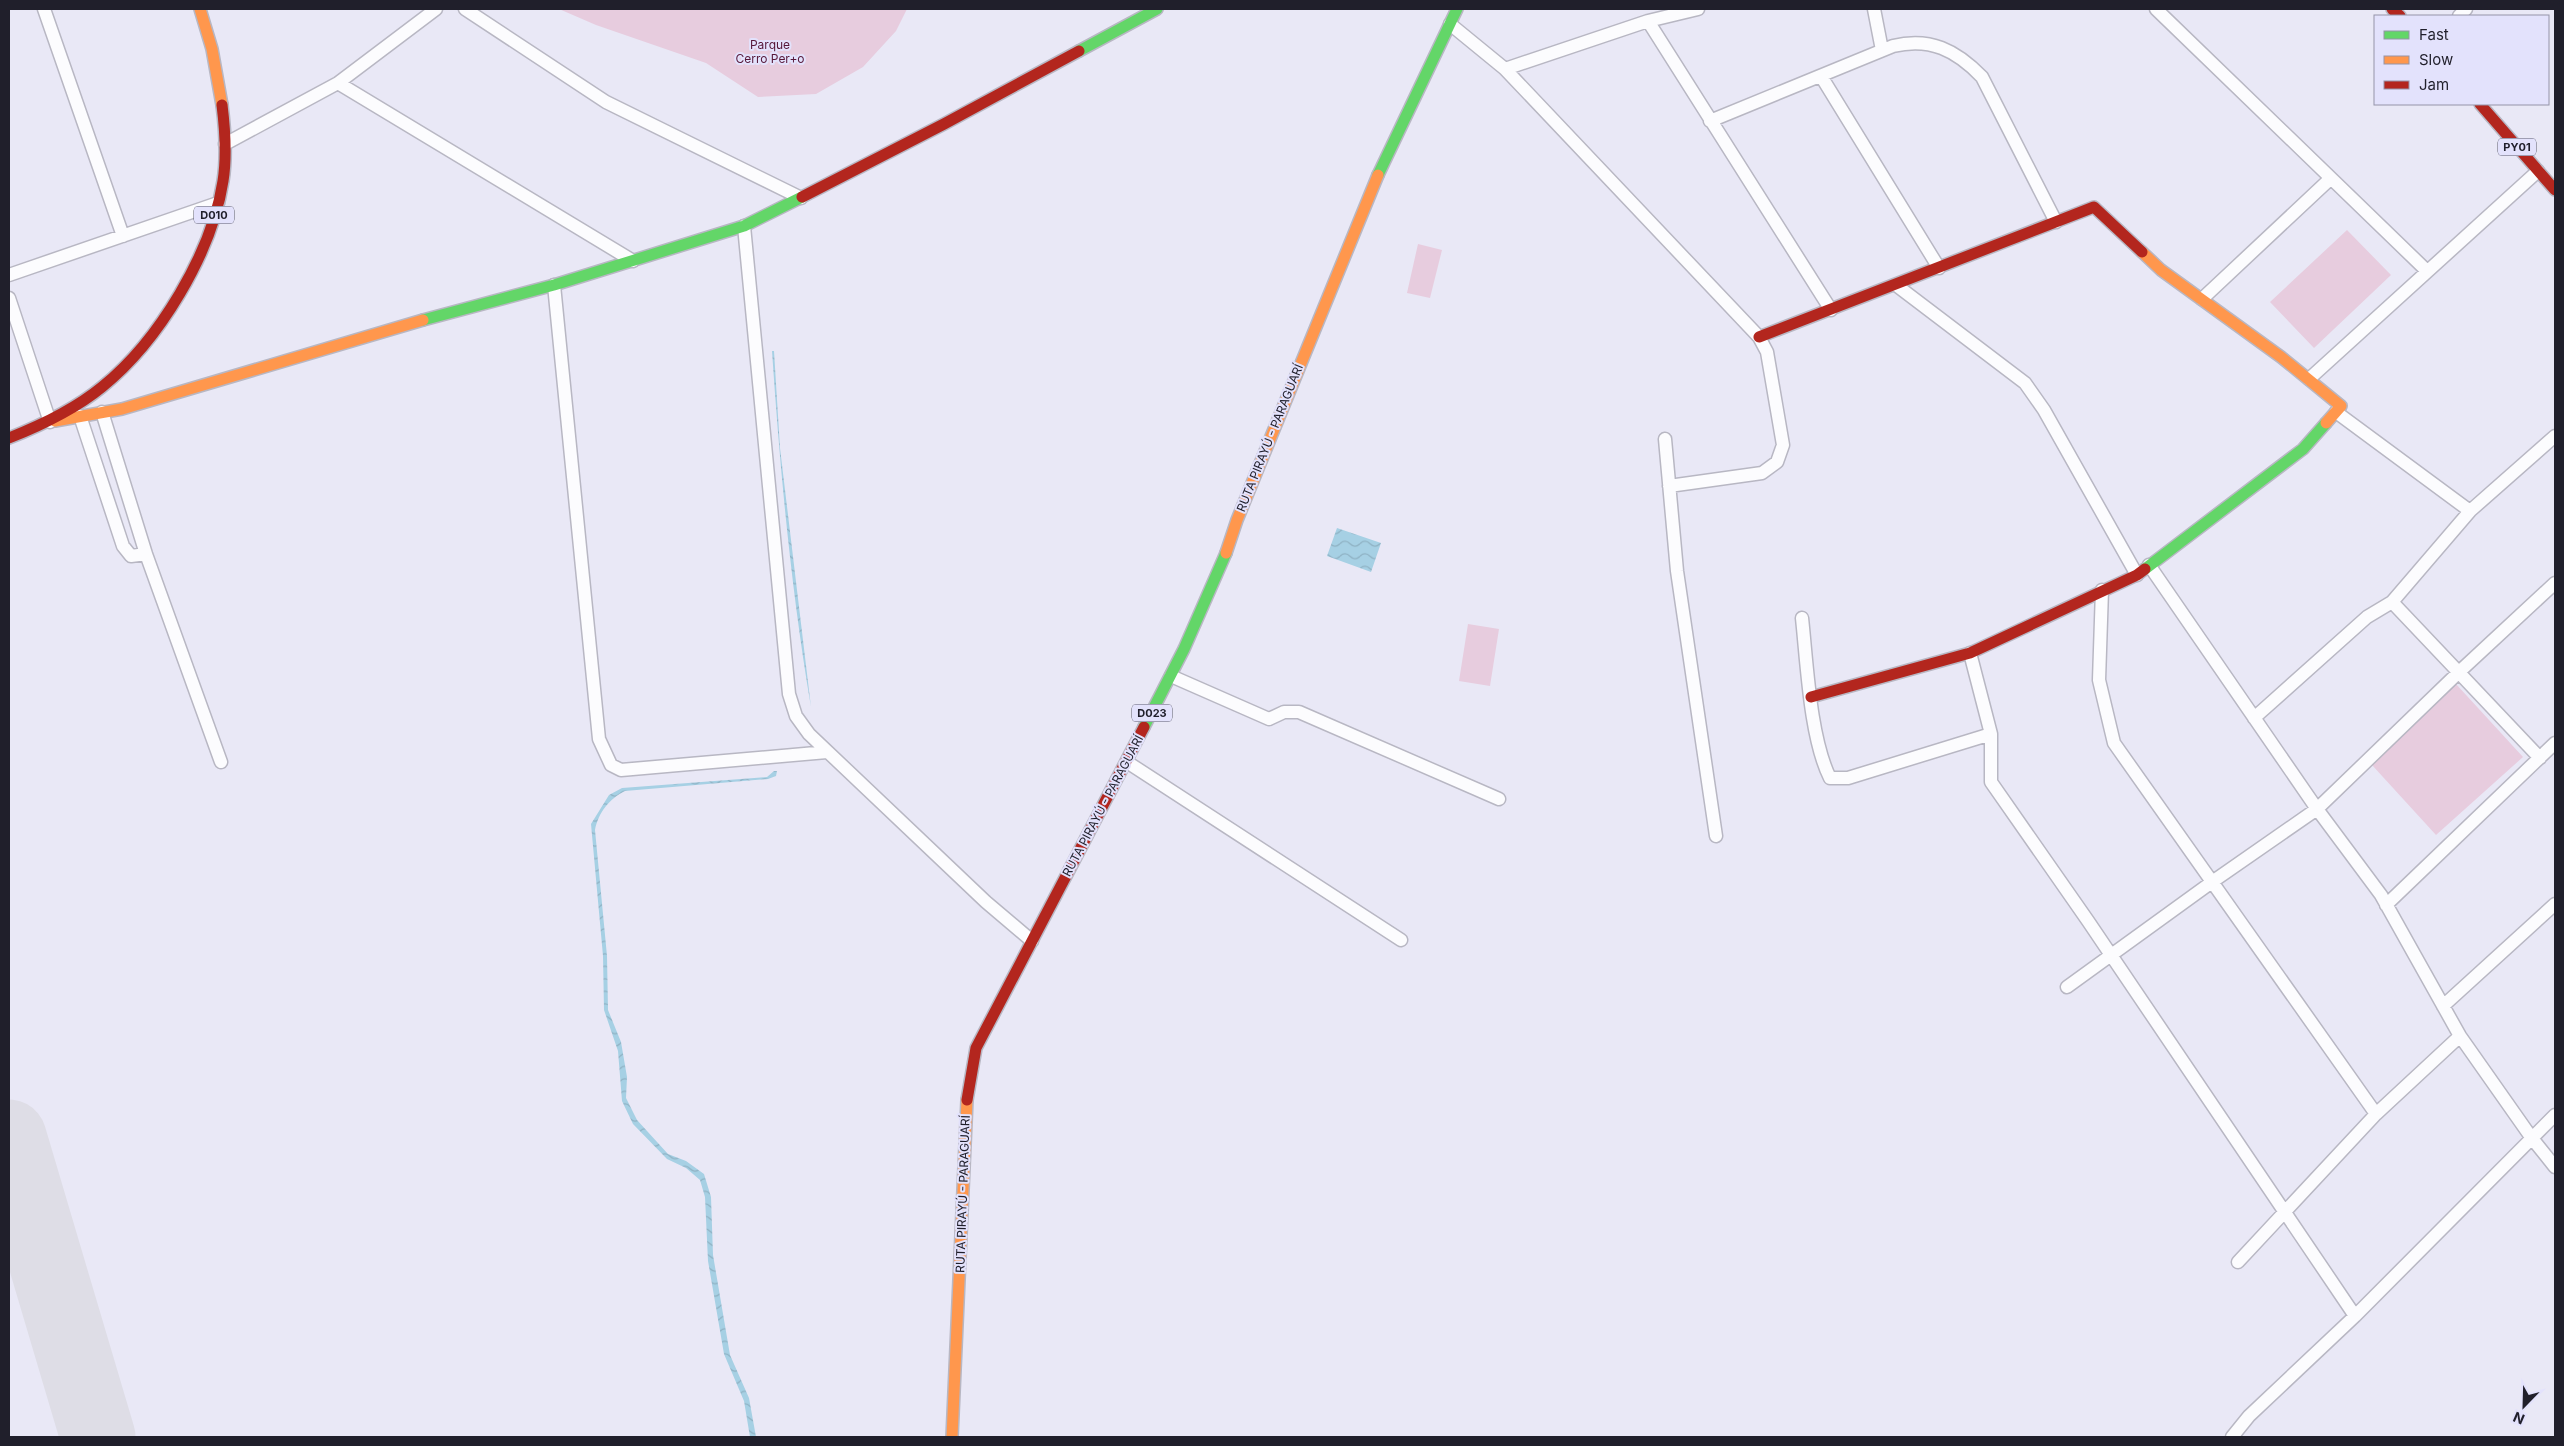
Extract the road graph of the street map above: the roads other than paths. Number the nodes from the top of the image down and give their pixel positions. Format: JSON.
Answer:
{"nodes":[{"id":1,"x":44,"y":9,"type":"edge"},
{"id":2,"x":200,"y":9,"type":"edge"},
{"id":3,"x":436,"y":9,"type":"edge"},
{"id":4,"x":465,"y":9,"type":"edge"},
{"id":5,"x":1157,"y":9,"type":"edge"},
{"id":6,"x":1458,"y":9,"type":"edge"},
{"id":7,"x":1698,"y":9,"type":"edge"},
{"id":8,"x":1874,"y":9,"type":"edge"},
{"id":9,"x":2156,"y":9,"type":"edge"},
{"id":10,"x":1648,"y":21,"type":"junction"},
{"id":11,"x":1450,"y":24,"type":"junction"},
{"id":12,"x":1882,"y":50,"type":"junction"},
{"id":13,"x":1505,"y":70,"type":"junction"},
{"id":14,"x":1821,"y":76,"type":"junction"},
{"id":15,"x":338,"y":82,"type":"junction"},
{"id":16,"x":2481,"y":105,"type":"edge"},
{"id":17,"x":1710,"y":121,"type":"junction"},
{"id":18,"x":225,"y":144,"type":"junction"},
{"id":19,"x":2538,"y":171,"type":"junction"},
{"id":20,"x":2330,"y":178,"type":"junction"},
{"id":21,"x":2554,"y":186,"type":"edge"},
{"id":22,"x":800,"y":198,"type":"junction"},
{"id":23,"x":218,"y":203,"type":"junction"},
{"id":24,"x":2056,"y":222,"type":"junction"},
{"id":25,"x":744,"y":226,"type":"junction"},
{"id":26,"x":124,"y":236,"type":"junction"},
{"id":27,"x":633,"y":261,"type":"junction"},
{"id":28,"x":1939,"y":268,"type":"junction"},
{"id":29,"x":2427,"y":271,"type":"junction"},
{"id":30,"x":9,"y":275,"type":"edge"},
{"id":31,"x":1896,"y":285,"type":"junction"},
{"id":32,"x":554,"y":286,"type":"junction"},
{"id":33,"x":9,"y":298,"type":"edge"},
{"id":34,"x":2202,"y":299,"type":"junction"},
{"id":35,"x":1831,"y":310,"type":"junction"},
{"id":36,"x":1759,"y":337,"type":"junction"},
{"id":37,"x":2309,"y":379,"type":"junction"},
{"id":38,"x":109,"y":381,"type":"junction"},
{"id":39,"x":122,"y":409,"type":"junction"},
{"id":40,"x":102,"y":412,"type":"junction"},
{"id":41,"x":2336,"y":412,"type":"junction"},
{"id":42,"x":80,"y":416,"type":"junction"},
{"id":43,"x":50,"y":422,"type":"junction"},
{"id":44,"x":2555,"y":436,"type":"edge"},
{"id":45,"x":9,"y":438,"type":"edge"},
{"id":46,"x":1665,"y":439,"type":"dead end"},
{"id":47,"x":1669,"y":486,"type":"junction"},
{"id":48,"x":2470,"y":511,"type":"junction"},
{"id":49,"x":146,"y":554,"type":"junction"},
{"id":50,"x":2149,"y":565,"type":"junction"},
{"id":51,"x":2136,"y":575,"type":"junction"},
{"id":52,"x":2555,"y":583,"type":"edge"},
{"id":53,"x":2102,"y":590,"type":"junction"},
{"id":54,"x":2392,"y":602,"type":"junction"},
{"id":55,"x":1802,"y":618,"type":"dead end"},
{"id":56,"x":1970,"y":653,"type":"junction"},
{"id":57,"x":2459,"y":672,"type":"junction"},
{"id":58,"x":1171,"y":676,"type":"junction"},
{"id":59,"x":1811,"y":697,"type":"junction"},
{"id":60,"x":2254,"y":718,"type":"junction"},
{"id":61,"x":1991,"y":734,"type":"junction"},
{"id":62,"x":2555,"y":743,"type":"edge"},
{"id":63,"x":827,"y":752,"type":"junction"},
{"id":64,"x":2540,"y":758,"type":"junction"},
{"id":65,"x":221,"y":762,"type":"dead end"},
{"id":66,"x":1127,"y":762,"type":"junction"},
{"id":67,"x":1499,"y":799,"type":"dead end"},
{"id":68,"x":2317,"y":809,"type":"junction"},
{"id":69,"x":1716,"y":836,"type":"dead end"},
{"id":70,"x":2212,"y":882,"type":"junction"},
{"id":71,"x":2555,"y":904,"type":"edge"},
{"id":72,"x":2386,"y":905,"type":"junction"},
{"id":73,"x":1032,"y":940,"type":"junction"},
{"id":74,"x":1402,"y":940,"type":"dead end"},
{"id":75,"x":2111,"y":955,"type":"junction"},
{"id":76,"x":2067,"y":987,"type":"dead end"},
{"id":77,"x":2443,"y":1006,"type":"junction"},
{"id":78,"x":2460,"y":1036,"type":"junction"},
{"id":79,"x":2376,"y":1114,"type":"junction"},
{"id":80,"x":2555,"y":1115,"type":"edge"},
{"id":81,"x":2531,"y":1137,"type":"junction"},
{"id":82,"x":2555,"y":1167,"type":"edge"},
{"id":83,"x":2285,"y":1212,"type":"junction"},
{"id":84,"x":2238,"y":1262,"type":"dead end"},
{"id":85,"x":2355,"y":1316,"type":"junction"},
{"id":86,"x":952,"y":1437,"type":"edge"},
{"id":87,"x":2232,"y":1437,"type":"edge"}],
"edges":[{"from":1,"to":26,"type":"street"},
{"from":2,"to":18,"type":"main road","number":"D010"},
{"from":3,"to":15,"type":"street"},
{"from":4,"to":22,"type":"street"},
{"from":5,"to":22,"type":"main road"},
{"from":6,"to":11,"type":"main road","name":"RUTA PIRAYÚ - PARAGUARÍ","number":"D023"},
{"from":7,"to":10,"type":"street"},
{"from":8,"to":12,"type":"street"},
{"from":9,"to":20,"type":"street"},
{"from":10,"to":13,"type":"street"},
{"from":10,"to":17,"type":"street"},
{"from":11,"to":13,"type":"street"},
{"from":11,"to":58,"type":"main road","name":"RUTA PIRAYÚ - PARAGUARÍ","number":"D023"},
{"from":12,"to":14,"type":"street"},
{"from":12,"to":24,"type":"street"},
{"from":13,"to":36,"type":"street"},
{"from":14,"to":17,"type":"street"},
{"from":14,"to":28,"type":"street"},
{"from":15,"to":18,"type":"street"},
{"from":15,"to":27,"type":"street"},
{"from":16,"to":19,"type":"main road","number":"PY01"},
{"from":17,"to":35,"type":"street"},
{"from":18,"to":23,"type":"main road","number":"D010"},
{"from":19,"to":21,"type":"main road","number":"PY01"},
{"from":19,"to":29,"type":"street"},
{"from":20,"to":29,"type":"street"},
{"from":20,"to":34,"type":"street"},
{"from":22,"to":25,"type":"main road"},
{"from":23,"to":26,"type":"street"},
{"from":23,"to":38,"type":"main road","number":"D010"},
{"from":24,"to":28,"type":"main road"},
{"from":24,"to":34,"type":"main road"},
{"from":25,"to":27,"type":"main road"},
{"from":25,"to":63,"type":"street"},
{"from":26,"to":30,"type":"street"},
{"from":27,"to":32,"type":"main road"},
{"from":28,"to":31,"type":"main road"},
{"from":29,"to":37,"type":"street"},
{"from":31,"to":35,"type":"main road"},
{"from":31,"to":51,"type":"street"},
{"from":32,"to":39,"type":"main road"},
{"from":32,"to":63,"type":"street"},
{"from":33,"to":43,"type":"street"},
{"from":34,"to":37,"type":"main road"},
{"from":35,"to":36,"type":"main road"},
{"from":36,"to":47,"type":"street"},
{"from":37,"to":41,"type":"main road"},
{"from":38,"to":39,"type":"main road"},
{"from":38,"to":43,"type":"main road","number":"D010"},
{"from":39,"to":40,"type":"main road"},
{"from":40,"to":42,"type":"main road"},
{"from":40,"to":49,"type":"street"},
{"from":41,"to":48,"type":"street"},
{"from":41,"to":50,"type":"main road"},
{"from":42,"to":43,"type":"main road"},
{"from":42,"to":49,"type":"street"},
{"from":43,"to":45,"type":"main road","number":"D010"},
{"from":44,"to":48,"type":"street"},
{"from":46,"to":47,"type":"street"},
{"from":47,"to":69,"type":"street"},
{"from":48,"to":54,"type":"street"},
{"from":49,"to":65,"type":"street"},
{"from":50,"to":51,"type":"main road"},
{"from":50,"to":60,"type":"street"},
{"from":51,"to":53,"type":"main road"},
{"from":52,"to":57,"type":"street"},
{"from":53,"to":56,"type":"main road"},
{"from":53,"to":70,"type":"street"},
{"from":54,"to":57,"type":"street"},
{"from":54,"to":60,"type":"street"},
{"from":55,"to":59,"type":"street"},
{"from":56,"to":59,"type":"main road"},
{"from":56,"to":61,"type":"street"},
{"from":57,"to":64,"type":"street"},
{"from":57,"to":68,"type":"street"},
{"from":58,"to":66,"type":"main road","name":"RUTA PIRAYÚ - PARAGUARÍ","number":"D023"},
{"from":58,"to":67,"type":"street"},
{"from":59,"to":61,"type":"street"},
{"from":60,"to":68,"type":"street"},
{"from":61,"to":75,"type":"street"},
{"from":62,"to":64,"type":"street"},
{"from":63,"to":73,"type":"street"},
{"from":64,"to":72,"type":"street"},
{"from":66,"to":73,"type":"main road","name":"RUTA PIRAYÚ - PARAGUARÍ","number":"D023"},
{"from":66,"to":74,"type":"street"},
{"from":68,"to":70,"type":"street"},
{"from":68,"to":72,"type":"street"},
{"from":70,"to":75,"type":"street"},
{"from":70,"to":79,"type":"street"},
{"from":71,"to":77,"type":"street"},
{"from":72,"to":77,"type":"street"},
{"from":73,"to":86,"type":"main road","name":"RUTA PIRAYÚ - PARAGUARÍ","number":"D023"},
{"from":75,"to":76,"type":"street"},
{"from":75,"to":83,"type":"street"},
{"from":77,"to":78,"type":"street"},
{"from":78,"to":79,"type":"street"},
{"from":78,"to":81,"type":"street"},
{"from":79,"to":83,"type":"street"},
{"from":80,"to":81,"type":"street"},
{"from":81,"to":82,"type":"street"},
{"from":81,"to":85,"type":"street"},
{"from":83,"to":84,"type":"street"},
{"from":83,"to":85,"type":"street"},
{"from":85,"to":87,"type":"street"}]}
